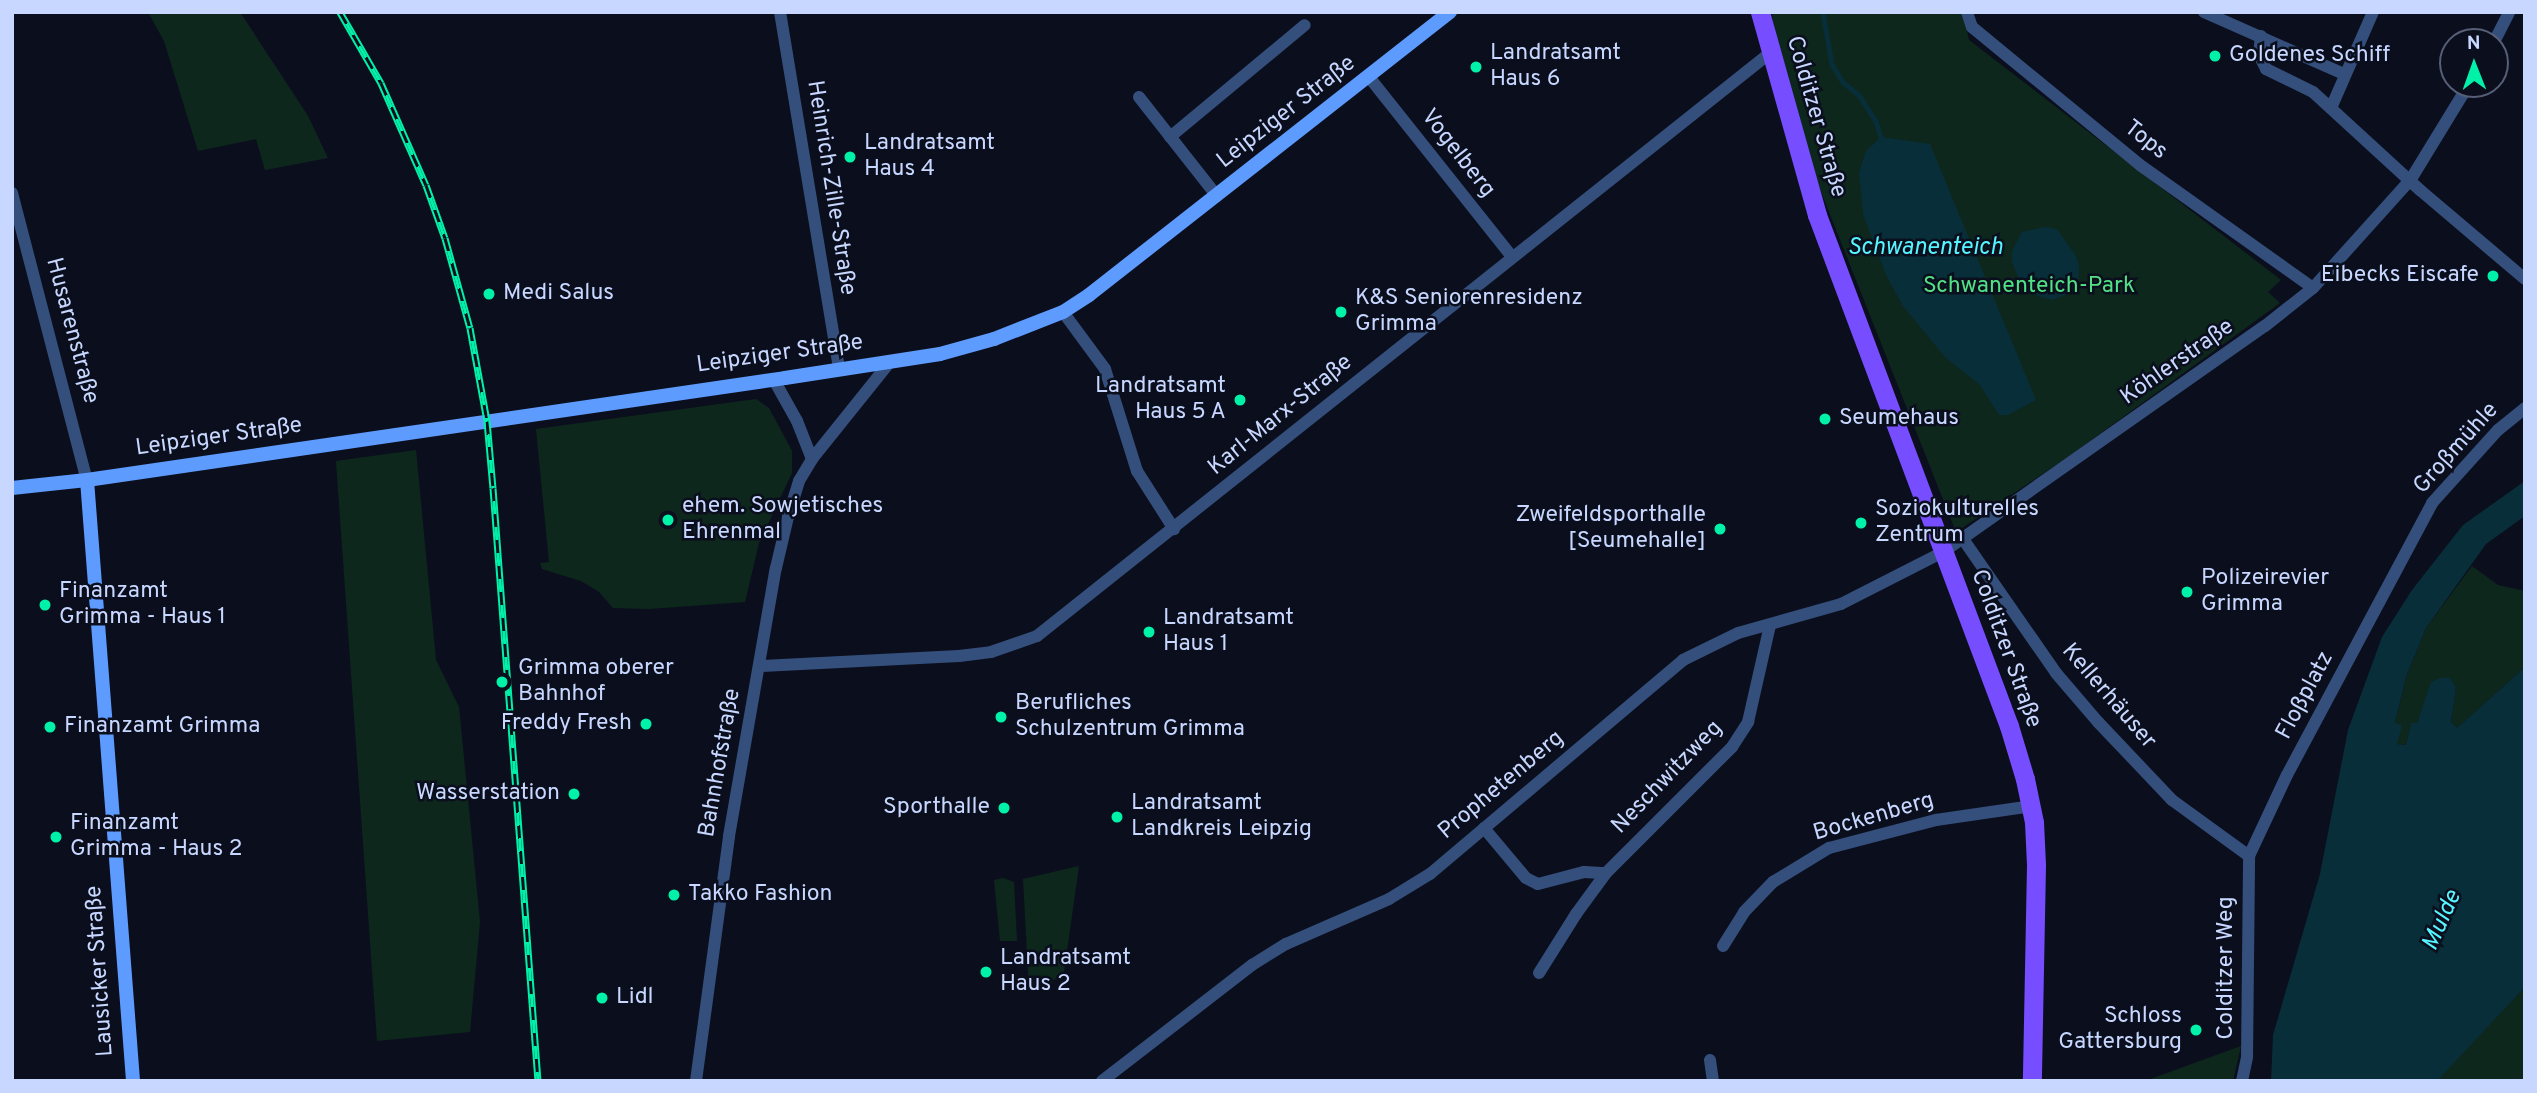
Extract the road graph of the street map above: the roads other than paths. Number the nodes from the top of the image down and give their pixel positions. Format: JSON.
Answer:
{"nodes":[{"id":1,"x":780,"y":12,"type":"edge"},
{"id":2,"x":1450,"y":12,"type":"edge"},
{"id":3,"x":1760,"y":12,"type":"edge"},
{"id":4,"x":1967,"y":12,"type":"edge"},
{"id":5,"x":2204,"y":12,"type":"edge"},
{"id":6,"x":2373,"y":12,"type":"edge"},
{"id":7,"x":2509,"y":12,"type":"edge"},
{"id":8,"x":1305,"y":25,"type":"dead end"},
{"id":9,"x":2501,"y":28,"type":"edge"},
{"id":10,"x":2261,"y":36,"type":"junction"},
{"id":11,"x":1770,"y":53,"type":"junction"},
{"id":12,"x":2344,"y":74,"type":"junction"},
{"id":13,"x":1369,"y":77,"type":"junction"},
{"id":14,"x":1139,"y":97,"type":"dead end"},
{"id":15,"x":2460,"y":98,"type":"edge"},
{"id":16,"x":2331,"y":108,"type":"junction"},
{"id":17,"x":1170,"y":137,"type":"junction"},
{"id":18,"x":2411,"y":178,"type":"junction"},
{"id":19,"x":12,"y":193,"type":"edge"},
{"id":20,"x":1217,"y":196,"type":"junction"},
{"id":21,"x":1512,"y":257,"type":"junction"},
{"id":22,"x":2525,"y":279,"type":"edge"},
{"id":23,"x":2313,"y":288,"type":"junction"},
{"id":24,"x":1063,"y":312,"type":"junction"},
{"id":25,"x":890,"y":362,"type":"junction"},
{"id":26,"x":839,"y":370,"type":"junction"},
{"id":27,"x":774,"y":380,"type":"junction"},
{"id":28,"x":2525,"y":408,"type":"edge"},
{"id":29,"x":812,"y":459,"type":"junction"},
{"id":30,"x":87,"y":480,"type":"junction"},
{"id":31,"x":12,"y":488,"type":"edge"},
{"id":32,"x":1174,"y":529,"type":"junction"},
{"id":33,"x":1963,"y":540,"type":"junction"},
{"id":34,"x":1943,"y":552,"type":"junction"},
{"id":35,"x":2402,"y":556,"type":"joint"},
{"id":36,"x":1770,"y":625,"type":"junction"},
{"id":37,"x":760,"y":666,"type":"junction"},
{"id":38,"x":2032,"y":806,"type":"junction"},
{"id":39,"x":1484,"y":828,"type":"junction"},
{"id":40,"x":2249,"y":856,"type":"junction"},
{"id":41,"x":1606,"y":873,"type":"junction"},
{"id":42,"x":1723,"y":946,"type":"dead end"},
{"id":43,"x":1539,"y":973,"type":"dead end"},
{"id":44,"x":1710,"y":1060,"type":"dead end"},
{"id":45,"x":132,"y":1081,"type":"edge"},
{"id":46,"x":696,"y":1081,"type":"edge"},
{"id":47,"x":1102,"y":1081,"type":"edge"},
{"id":48,"x":1713,"y":1081,"type":"edge"},
{"id":49,"x":2032,"y":1081,"type":"edge"},
{"id":50,"x":2242,"y":1081,"type":"edge"}],
"edges":[{"from":1,"to":26,"type":"street","name":"Heinrich-Zille-Straße"},
{"from":2,"to":13,"type":"main road","name":"Leipziger Straße"},
{"from":3,"to":11,"type":"main road","name":"Colditzer Straße"},
{"from":4,"to":23,"type":"street","name":"Tops"},
{"from":5,"to":10,"type":"street"},
{"from":6,"to":12,"type":"street"},
{"from":7,"to":9,"type":"street"},
{"from":8,"to":17,"type":"street"},
{"from":10,"to":12,"type":"street"},
{"from":10,"to":16,"type":"street"},
{"from":11,"to":21,"type":"street","name":"Karl-Marx-Straße"},
{"from":11,"to":34,"type":"main road","name":"Colditzer Straße"},
{"from":12,"to":16,"type":"street"},
{"from":13,"to":20,"type":"main road","name":"Leipziger Straße"},
{"from":13,"to":21,"type":"street","name":"Vogelberg"},
{"from":14,"to":17,"type":"street"},
{"from":15,"to":18,"type":"street","name":"Köhlerstraße"},
{"from":16,"to":18,"type":"street"},
{"from":17,"to":20,"type":"street"},
{"from":18,"to":22,"type":"street"},
{"from":18,"to":23,"type":"street","name":"Köhlerstraße"},
{"from":19,"to":30,"type":"street","name":"Husarenstraße"},
{"from":20,"to":24,"type":"main road","name":"Leipziger Straße"},
{"from":21,"to":32,"type":"street","name":"Karl-Marx-Straße"},
{"from":23,"to":33,"type":"street","name":"Köhlerstraße"},
{"from":24,"to":25,"type":"main road","name":"Leipziger Straße"},
{"from":24,"to":32,"type":"street"},
{"from":25,"to":26,"type":"main road","name":"Leipziger Straße"},
{"from":25,"to":29,"type":"street","name":"Bahnhofstraße"},
{"from":26,"to":27,"type":"main road","name":"Leipziger Straße"},
{"from":27,"to":29,"type":"street"},
{"from":27,"to":30,"type":"main road","name":"Leipziger Straße"},
{"from":28,"to":35,"type":"street","name":"Großmühle"},
{"from":29,"to":37,"type":"street","name":"Bahnhofstraße"},
{"from":30,"to":31,"type":"main road","name":"Leipziger Straße"},
{"from":30,"to":45,"type":"main road","name":"Lausicker Straße"},
{"from":32,"to":37,"type":"street","name":"Karl-Marx-Straße"},
{"from":33,"to":34,"type":"street","name":"Köhlerstraße"},
{"from":33,"to":40,"type":"street","name":"Kellerhäuser"},
{"from":34,"to":36,"type":"street","name":"Prophetenberg"},
{"from":34,"to":38,"type":"main road","name":"Colditzer Straße"},
{"from":35,"to":40,"type":"street","name":"Floßplatz"},
{"from":36,"to":39,"type":"street","name":"Prophetenberg"},
{"from":36,"to":41,"type":"street","name":"Neschwitzweg"},
{"from":37,"to":46,"type":"street","name":"Bahnhofstraße"},
{"from":38,"to":42,"type":"street","name":"Bockenberg"},
{"from":38,"to":49,"type":"main road","name":"Colditzer Straße"},
{"from":39,"to":41,"type":"street"},
{"from":39,"to":47,"type":"street","name":"Prophetenberg"},
{"from":40,"to":50,"type":"street","name":"Colditzer Weg"},
{"from":41,"to":43,"type":"street","name":"Neschwitzweg"},
{"from":44,"to":48,"type":"street"}]}
